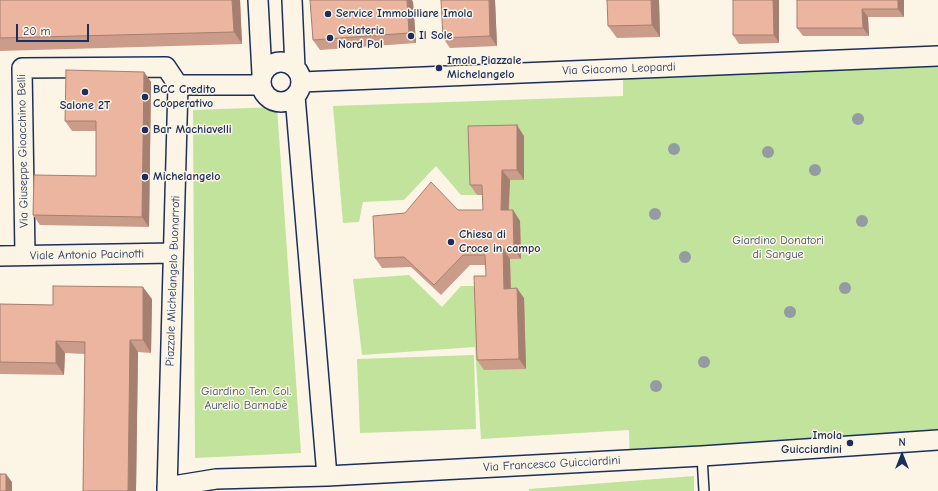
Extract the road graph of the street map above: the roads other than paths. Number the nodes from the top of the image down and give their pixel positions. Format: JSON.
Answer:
{"nodes":[{"id":1,"x":258,"y":0,"type":"edge"},
{"id":2,"x":292,"y":0,"type":"edge"},
{"id":3,"x":938,"y":56,"type":"edge"},
{"id":4,"x":261,"y":79,"type":"junction"},
{"id":5,"x":297,"y":82,"type":"junction"},
{"id":6,"x":178,"y":85,"type":"junction"},
{"id":7,"x":174,"y":253,"type":"junction"},
{"id":8,"x":25,"y":255,"type":"junction"},
{"id":9,"x":0,"y":256,"type":"edge"},
{"id":10,"x":938,"y":440,"type":"edge"},
{"id":11,"x":702,"y":456,"type":"junction"},
{"id":12,"x":327,"y":476,"type":"junction"},
{"id":13,"x":216,"y":485,"type":"edge"},
{"id":14,"x":167,"y":489,"type":"edge"},
{"id":15,"x":704,"y":491,"type":"edge"}],
"edges":[{"from":1,"to":4,"type":"street"},
{"from":2,"to":5,"type":"street"},
{"from":3,"to":5,"type":"street","name":"Via Giacomo Leopardi"},
{"from":4,"to":5,"type":"street"},
{"from":4,"to":5,"type":"street"},
{"from":4,"to":6,"type":"street"},
{"from":5,"to":12,"type":"street"},
{"from":6,"to":7,"type":"street","name":"Piazzale Michelangelo Buonarroti"},
{"from":6,"to":8,"type":"street","name":"Via Giuseppe Gioacchino Belli"},
{"from":7,"to":8,"type":"street","name":"Viale Antonio Pacinotti"},
{"from":7,"to":14,"type":"street","name":"Piazzale Michelangelo Buonarroti"},
{"from":8,"to":9,"type":"street","name":"Viale Antonio Pacinotti"},
{"from":10,"to":11,"type":"street","name":"Via Francesco Guicciardini"},
{"from":11,"to":12,"type":"street","name":"Via Francesco Guicciardini"},
{"from":11,"to":15,"type":"lane"},
{"from":12,"to":13,"type":"street","name":"Via Francesco Guicciardini"},
{"from":13,"to":14,"type":"street","name":"Via Francesco Guicciardini"}]}
